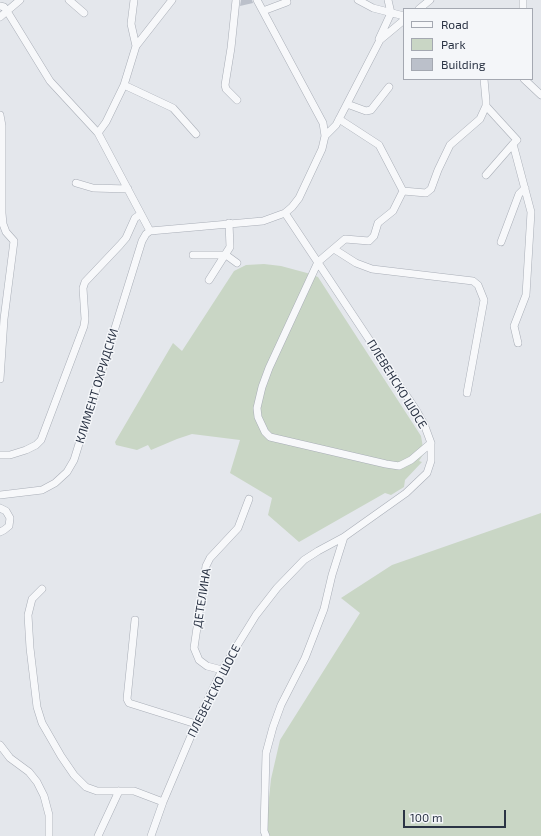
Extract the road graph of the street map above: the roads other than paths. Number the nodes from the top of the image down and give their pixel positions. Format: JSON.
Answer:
{"nodes":[{"id":1,"x":20,"y":0,"type":"edge"},
{"id":2,"x":69,"y":0,"type":"edge"},
{"id":3,"x":134,"y":0,"type":"edge"},
{"id":4,"x":172,"y":0,"type":"edge"},
{"id":5,"x":236,"y":0,"type":"edge"},
{"id":6,"x":257,"y":0,"type":"edge"},
{"id":7,"x":358,"y":0,"type":"edge"},
{"id":8,"x":388,"y":0,"type":"edge"},
{"id":9,"x":430,"y":0,"type":"edge"},
{"id":10,"x":287,"y":2,"type":"dead end"},
{"id":11,"x":0,"y":6,"type":"edge"},
{"id":12,"x":420,"y":8,"type":"edge"},
{"id":13,"x":7,"y":11,"type":"junction"},
{"id":14,"x":263,"y":11,"type":"junction"},
{"id":15,"x":84,"y":13,"type":"dead end"},
{"id":16,"x":391,"y":13,"type":"junction"},
{"id":17,"x":403,"y":16,"type":"edge"},
{"id":18,"x":0,"y":17,"type":"edge"},
{"id":19,"x":403,"y":21,"type":"edge"},
{"id":20,"x":136,"y":46,"type":"junction"},
{"id":21,"x":374,"y":49,"type":"junction"},
{"id":22,"x":484,"y":80,"type":"edge"},
{"id":23,"x":525,"y":80,"type":"edge"},
{"id":24,"x":124,"y":85,"type":"junction"},
{"id":25,"x":389,"y":87,"type":"dead end"},
{"id":26,"x":541,"y":95,"type":"edge"},
{"id":27,"x":237,"y":100,"type":"dead end"},
{"id":28,"x":347,"y":104,"type":"junction"},
{"id":29,"x":486,"y":106,"type":"junction"},
{"id":30,"x":0,"y":115,"type":"edge"},
{"id":31,"x":339,"y":119,"type":"junction"},
{"id":32,"x":98,"y":133,"type":"junction"},
{"id":33,"x":196,"y":134,"type":"dead end"},
{"id":34,"x":325,"y":136,"type":"junction"},
{"id":35,"x":513,"y":144,"type":"junction"},
{"id":36,"x":486,"y":175,"type":"dead end"},
{"id":37,"x":76,"y":183,"type":"dead end"},
{"id":38,"x":526,"y":188,"type":"junction"},
{"id":39,"x":128,"y":189,"type":"junction"},
{"id":40,"x":403,"y":191,"type":"junction"},
{"id":41,"x":286,"y":213,"type":"junction"},
{"id":42,"x":141,"y":214,"type":"junction"},
{"id":43,"x":229,"y":223,"type":"junction"},
{"id":44,"x":150,"y":231,"type":"junction"},
{"id":45,"x":501,"y":242,"type":"dead end"},
{"id":46,"x":334,"y":249,"type":"junction"},
{"id":47,"x":193,"y":255,"type":"dead end"},
{"id":48,"x":226,"y":255,"type":"junction"},
{"id":49,"x":318,"y":262,"type":"junction"},
{"id":50,"x":237,"y":263,"type":"dead end"},
{"id":51,"x":209,"y":280,"type":"dead end"},
{"id":52,"x":518,"y":343,"type":"dead end"},
{"id":53,"x":0,"y":379,"type":"edge"},
{"id":54,"x":467,"y":394,"type":"dead end"},
{"id":55,"x":431,"y":443,"type":"junction"},
{"id":56,"x":0,"y":455,"type":"edge"},
{"id":57,"x":0,"y":495,"type":"edge"},
{"id":58,"x":249,"y":499,"type":"dead end"},
{"id":59,"x":0,"y":508,"type":"edge"},
{"id":60,"x":0,"y":532,"type":"edge"},
{"id":61,"x":344,"y":537,"type":"junction"},
{"id":62,"x":42,"y":589,"type":"dead end"},
{"id":63,"x":135,"y":620,"type":"dead end"},
{"id":64,"x":222,"y":670,"type":"junction"},
{"id":65,"x":196,"y":724,"type":"junction"},
{"id":66,"x":0,"y":744,"type":"edge"},
{"id":67,"x":119,"y":791,"type":"junction"},
{"id":68,"x":163,"y":802,"type":"junction"},
{"id":69,"x":50,"y":836,"type":"edge"},
{"id":70,"x":98,"y":836,"type":"edge"},
{"id":71,"x":151,"y":836,"type":"edge"},
{"id":72,"x":266,"y":836,"type":"edge"}],
"edges":[{"from":1,"to":13,"type":"street"},
{"from":2,"to":15,"type":"street"},
{"from":3,"to":20,"type":"street"},
{"from":4,"to":20,"type":"street"},
{"from":5,"to":27,"type":"street"},
{"from":6,"to":14,"type":"street"},
{"from":7,"to":16,"type":"street"},
{"from":8,"to":16,"type":"street"},
{"from":9,"to":12,"type":"street"},
{"from":10,"to":14,"type":"street"},
{"from":11,"to":13,"type":"street"},
{"from":13,"to":18,"type":"street"},
{"from":13,"to":32,"type":"street"},
{"from":14,"to":34,"type":"street"},
{"from":16,"to":17,"type":"street"},
{"from":16,"to":21,"type":"street"},
{"from":19,"to":21,"type":"street"},
{"from":20,"to":24,"type":"street"},
{"from":21,"to":28,"type":"street"},
{"from":22,"to":29,"type":"street"},
{"from":23,"to":26,"type":"street"},
{"from":24,"to":32,"type":"street"},
{"from":24,"to":33,"type":"street"},
{"from":25,"to":28,"type":"street"},
{"from":28,"to":31,"type":"street"},
{"from":29,"to":35,"type":"street"},
{"from":29,"to":40,"type":"street"},
{"from":30,"to":53,"type":"street"},
{"from":31,"to":34,"type":"street"},
{"from":31,"to":40,"type":"street"},
{"from":32,"to":39,"type":"street"},
{"from":34,"to":41,"type":"street"},
{"from":35,"to":36,"type":"street"},
{"from":35,"to":38,"type":"street"},
{"from":37,"to":39,"type":"street"},
{"from":38,"to":45,"type":"street"},
{"from":38,"to":52,"type":"street"},
{"from":39,"to":42,"type":"street"},
{"from":40,"to":46,"type":"street"},
{"from":41,"to":43,"type":"street"},
{"from":41,"to":49,"type":"street","name":"ПЛЕВЕНСКО ШОСЕ"},
{"from":42,"to":44,"type":"street"},
{"from":42,"to":56,"type":"street"},
{"from":43,"to":44,"type":"street"},
{"from":43,"to":48,"type":"street"},
{"from":44,"to":57,"type":"street","name":"КЛИМЕНТ ОХРИДСКИ"},
{"from":46,"to":49,"type":"street"},
{"from":46,"to":54,"type":"street"},
{"from":47,"to":48,"type":"street"},
{"from":48,"to":50,"type":"street"},
{"from":48,"to":51,"type":"street"},
{"from":49,"to":55,"type":"street","name":"ПЛЕВЕНСКО ШОСЕ"},
{"from":49,"to":55,"type":"street"},
{"from":55,"to":61,"type":"street","name":"ПЛЕВЕНСКО ШОСЕ"},
{"from":58,"to":64,"type":"street","name":"ДЕТЕЛИНА"},
{"from":59,"to":60,"type":"street"},
{"from":61,"to":64,"type":"street","name":"ПЛЕВЕНСКО ШОСЕ"},
{"from":61,"to":72,"type":"street"},
{"from":62,"to":67,"type":"street"},
{"from":63,"to":65,"type":"street"},
{"from":64,"to":65,"type":"street","name":"ПЛЕВЕНСКО ШОСЕ"},
{"from":65,"to":68,"type":"street","name":"ПЛЕВЕНСКО ШОСЕ"},
{"from":66,"to":69,"type":"street"},
{"from":67,"to":68,"type":"street"},
{"from":67,"to":70,"type":"street"},
{"from":68,"to":71,"type":"street","name":"ПЛЕВЕНСКО ШОСЕ"}]}
